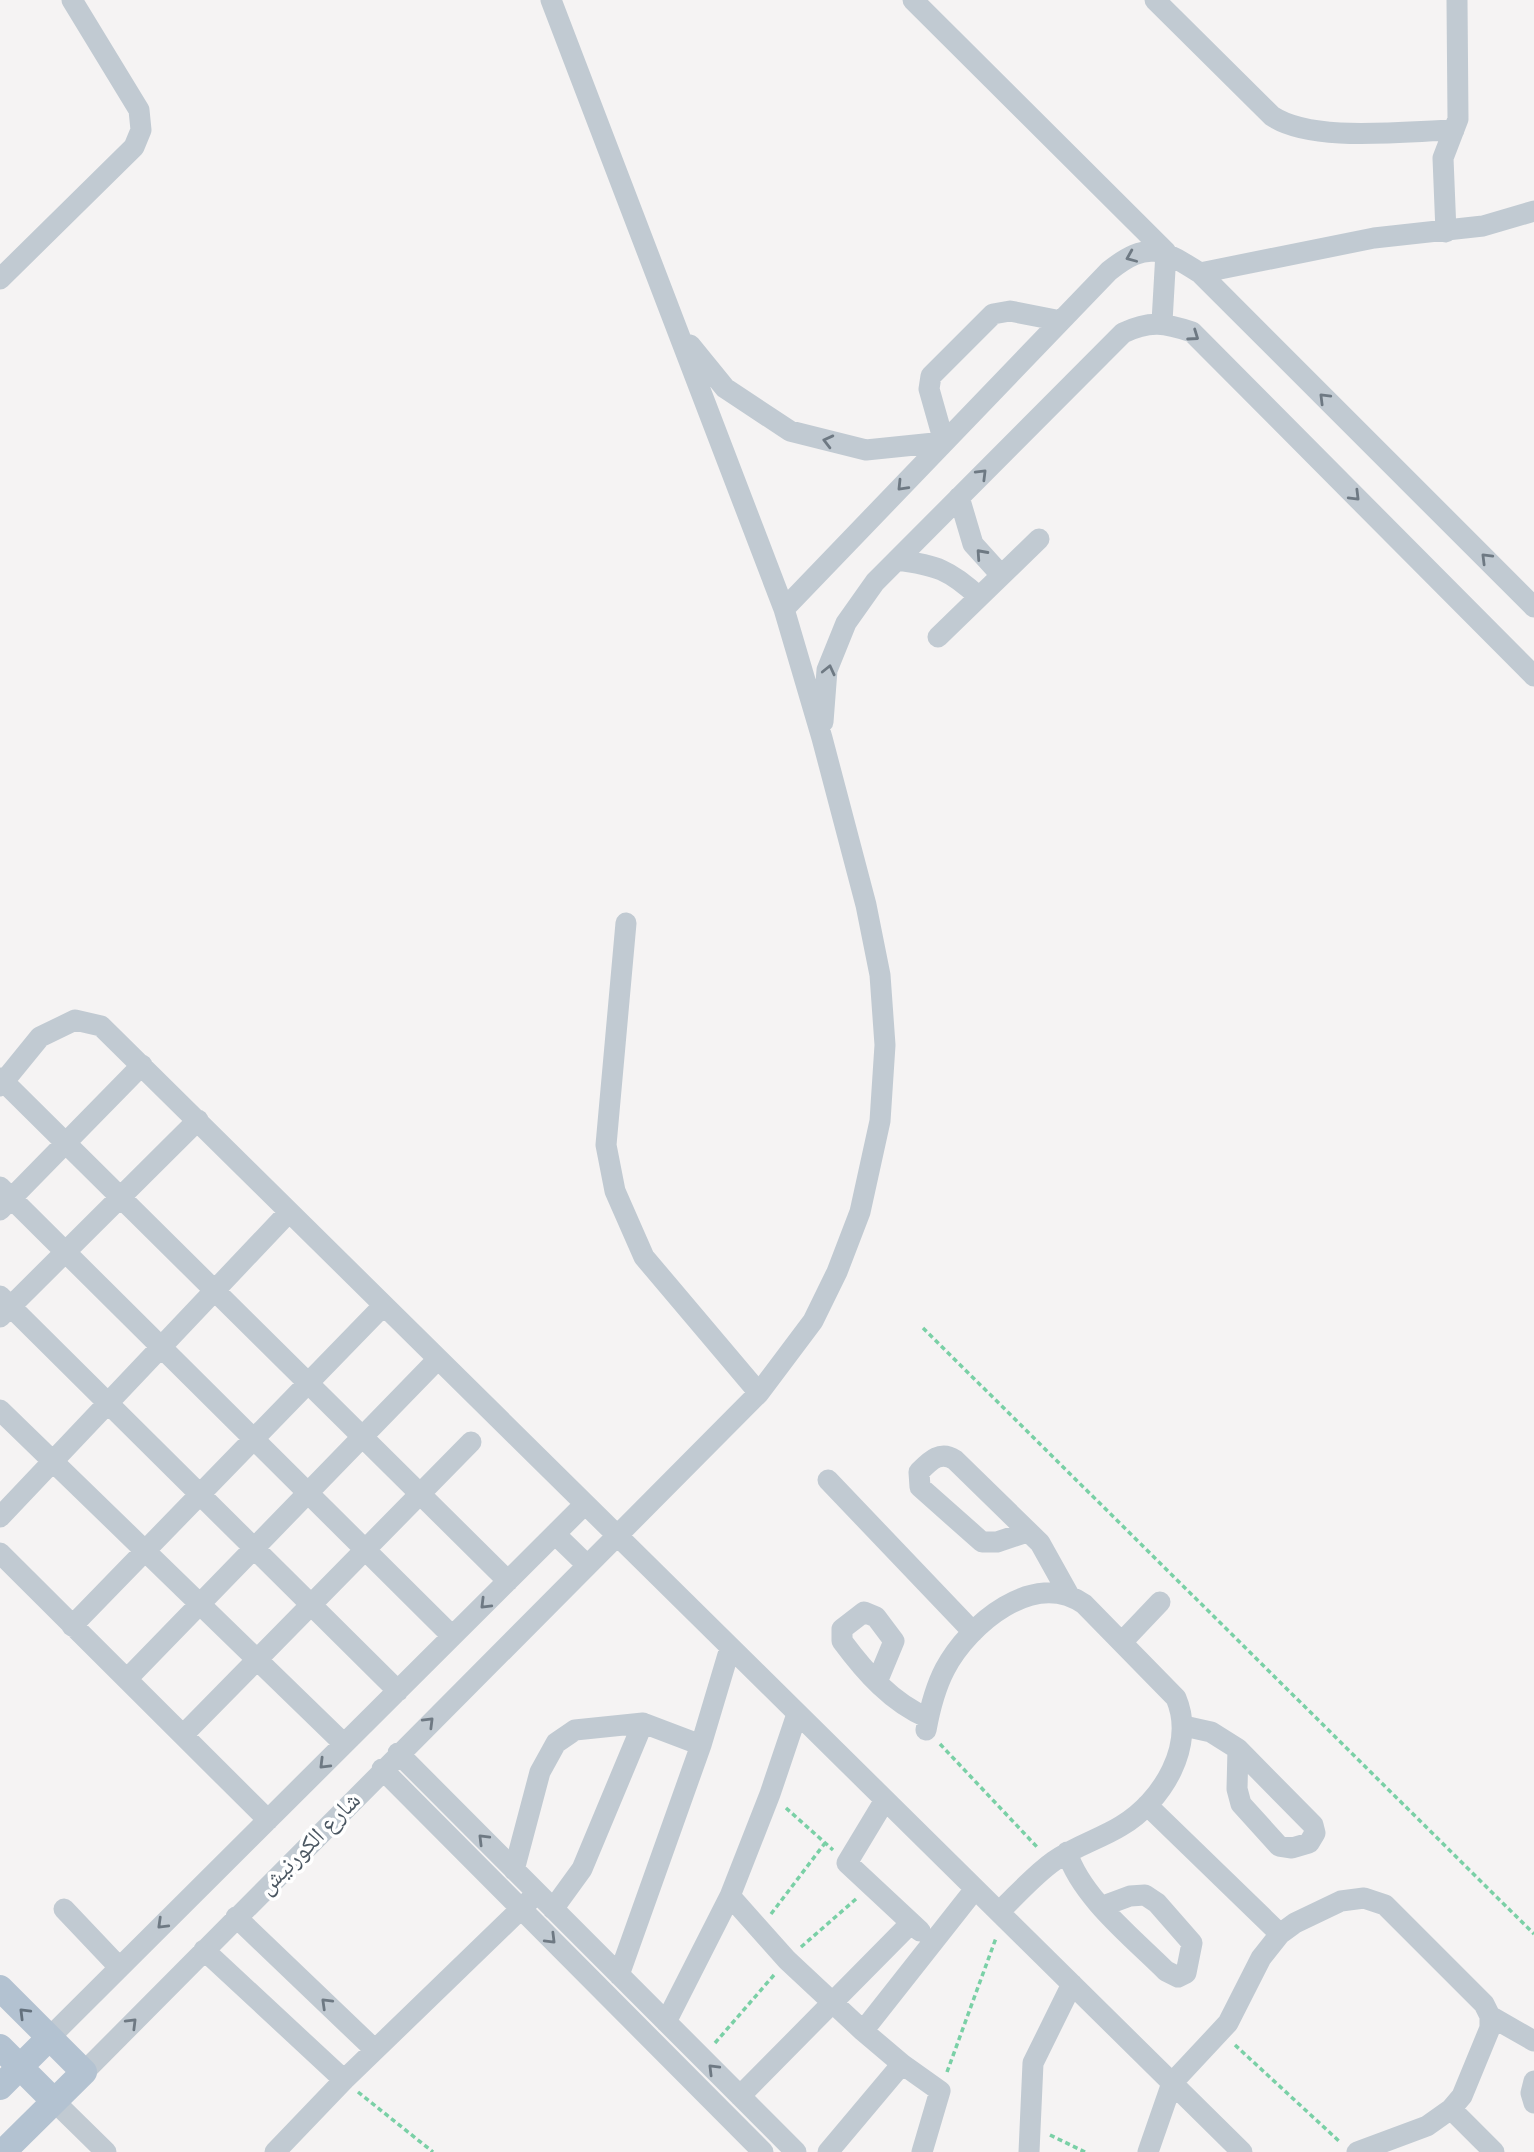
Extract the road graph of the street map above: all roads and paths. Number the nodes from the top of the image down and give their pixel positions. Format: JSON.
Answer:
{"nodes":[{"id":1,"x":72,"y":0,"type":"edge"},
{"id":2,"x":551,"y":0,"type":"edge"},
{"id":3,"x":913,"y":0,"type":"edge"},
{"id":4,"x":1154,"y":0,"type":"edge"},
{"id":5,"x":1457,"y":0,"type":"edge"},
{"id":6,"x":1454,"y":130,"type":"junction"},
{"id":7,"x":1534,"y":211,"type":"edge"},
{"id":8,"x":1446,"y":232,"type":"junction"},
{"id":9,"x":1166,"y":252,"type":"junction"},
{"id":10,"x":1199,"y":274,"type":"junction"},
{"id":11,"x":0,"y":279,"type":"edge"},
{"id":12,"x":1060,"y":321,"type":"junction"},
{"id":13,"x":1162,"y":322,"type":"junction"},
{"id":14,"x":676,"y":326,"type":"junction"},
{"id":15,"x":944,"y":442,"type":"junction"},
{"id":16,"x":959,"y":497,"type":"junction"},
{"id":17,"x":1039,"y":539,"type":"dead end"},
{"id":18,"x":897,"y":560,"type":"junction"},
{"id":19,"x":1001,"y":575,"type":"junction"},
{"id":20,"x":979,"y":597,"type":"junction"},
{"id":21,"x":1534,"y":607,"type":"edge"},
{"id":22,"x":784,"y":609,"type":"junction"},
{"id":23,"x":938,"y":637,"type":"dead end"},
{"id":24,"x":1533,"y":673,"type":"edge"},
{"id":25,"x":822,"y":738,"type":"junction"},
{"id":26,"x":626,"y":923,"type":"dead end"},
{"id":27,"x":142,"y":1065,"type":"junction"},
{"id":28,"x":1,"y":1082,"type":"edge"},
{"id":29,"x":198,"y":1120,"type":"junction"},
{"id":30,"x":65,"y":1143,"type":"junction"},
{"id":31,"x":121,"y":1198,"type":"junction"},
{"id":32,"x":4,"y":1199,"type":"edge"},
{"id":33,"x":289,"y":1212,"type":"junction"},
{"id":34,"x":66,"y":1252,"type":"junction"},
{"id":35,"x":214,"y":1290,"type":"junction"},
{"id":36,"x":383,"y":1306,"type":"junction"},
{"id":37,"x":4,"y":1307,"type":"edge"},
{"id":38,"x":923,"y":1328,"type":"dead end"},
{"id":39,"x":161,"y":1347,"type":"junction"},
{"id":40,"x":437,"y":1360,"type":"junction"},
{"id":41,"x":308,"y":1383,"type":"junction"},
{"id":42,"x":759,"y":1393,"type":"junction"},
{"id":43,"x":108,"y":1403,"type":"junction"},
{"id":44,"x":0,"y":1410,"type":"edge"},
{"id":45,"x":362,"y":1437,"type":"junction"},
{"id":46,"x":254,"y":1439,"type":"junction"},
{"id":47,"x":471,"y":1442,"type":"dead end"},
{"id":48,"x":52,"y":1461,"type":"junction"},
{"id":49,"x":828,"y":1480,"type":"dead end"},
{"id":50,"x":308,"y":1493,"type":"junction"},
{"id":51,"x":200,"y":1494,"type":"junction"},
{"id":52,"x":420,"y":1494,"type":"junction"},
{"id":53,"x":586,"y":1504,"type":"junction"},
{"id":54,"x":0,"y":1517,"type":"edge"},
{"id":55,"x":1027,"y":1532,"type":"junction"},
{"id":56,"x":555,"y":1534,"type":"junction"},
{"id":57,"x":616,"y":1535,"type":"junction"},
{"id":58,"x":254,"y":1548,"type":"junction"},
{"id":59,"x":365,"y":1550,"type":"junction"},
{"id":60,"x":145,"y":1551,"type":"junction"},
{"id":61,"x":0,"y":1553,"type":"edge"},
{"id":62,"x":587,"y":1565,"type":"junction"},
{"id":63,"x":508,"y":1581,"type":"junction"},
{"id":64,"x":1069,"y":1595,"type":"junction"},
{"id":65,"x":1160,"y":1602,"type":"dead end"},
{"id":66,"x":200,"y":1604,"type":"junction"},
{"id":67,"x":311,"y":1605,"type":"junction"},
{"id":68,"x":72,"y":1626,"type":"junction"},
{"id":69,"x":973,"y":1632,"type":"junction"},
{"id":70,"x":452,"y":1636,"type":"junction"},
{"id":71,"x":1122,"y":1642,"type":"junction"},
{"id":72,"x":730,"y":1648,"type":"junction"},
{"id":73,"x":257,"y":1660,"type":"junction"},
{"id":74,"x":127,"y":1679,"type":"junction"},
{"id":75,"x":877,"y":1682,"type":"dead end"},
{"id":76,"x":398,"y":1691,"type":"junction"},
{"id":77,"x":797,"y":1714,"type":"junction"},
{"id":78,"x":643,"y":1723,"type":"junction"},
{"id":79,"x":927,"y":1724,"type":"junction"},
{"id":80,"x":1184,"y":1726,"type":"junction"},
{"id":81,"x":183,"y":1735,"type":"junction"},
{"id":82,"x":344,"y":1744,"type":"junction"},
{"id":83,"x":701,"y":1745,"type":"junction"},
{"id":84,"x":1238,"y":1749,"type":"junction"},
{"id":85,"x":398,"y":1753,"type":"junction"},
{"id":86,"x":382,"y":1769,"type":"junction"},
{"id":87,"x":770,"y":1794,"type":"junction"},
{"id":88,"x":885,"y":1800,"type":"junction"},
{"id":89,"x":1147,"y":1805,"type":"junction"},
{"id":90,"x":268,"y":1819,"type":"junction"},
{"id":91,"x":825,"y":1843,"type":"junction"},
{"id":92,"x":1060,"y":1857,"type":"junction"},
{"id":93,"x":847,"y":1863,"type":"junction"},
{"id":94,"x":514,"y":1870,"type":"junction"},
{"id":95,"x":870,"y":1886,"type":"junction"},
{"id":96,"x":975,"y":1889,"type":"junction"},
{"id":97,"x":537,"y":1893,"type":"junction"},
{"id":98,"x":730,"y":1896,"type":"junction"},
{"id":99,"x":1103,"y":1906,"type":"dead end"},
{"id":100,"x":521,"y":1908,"type":"junction"},
{"id":101,"x":64,"y":1909,"type":"dead end"},
{"id":102,"x":553,"y":1909,"type":"junction"},
{"id":103,"x":1001,"y":1915,"type":"junction"},
{"id":104,"x":236,"y":1917,"type":"junction"},
{"id":105,"x":911,"y":1923,"type":"junction"},
{"id":106,"x":760,"y":1927,"type":"junction"},
{"id":107,"x":1280,"y":1934,"type":"junction"},
{"id":108,"x":1534,"y":1934,"type":"edge"},
{"id":109,"x":934,"y":1942,"type":"junction"},
{"id":110,"x":204,"y":1950,"type":"junction"},
{"id":111,"x":788,"y":1960,"type":"junction"},
{"id":112,"x":119,"y":1967,"type":"junction"},
{"id":113,"x":619,"y":1975,"type":"junction"},
{"id":114,"x":1072,"y":1984,"type":"junction"},
{"id":115,"x":0,"y":1988,"type":"edge"},
{"id":116,"x":834,"y":2001,"type":"junction"},
{"id":117,"x":1490,"y":2016,"type":"junction"},
{"id":118,"x":666,"y":2022,"type":"junction"},
{"id":119,"x":863,"y":2031,"type":"junction"},
{"id":120,"x":1221,"y":2032,"type":"junction"},
{"id":121,"x":49,"y":2038,"type":"junction"},
{"id":122,"x":1534,"y":2041,"type":"edge"},
{"id":123,"x":0,"y":2047,"type":"edge"},
{"id":124,"x":375,"y":2050,"type":"junction"},
{"id":125,"x":702,"y":2058,"type":"junction"},
{"id":126,"x":902,"y":2064,"type":"junction"},
{"id":127,"x":20,"y":2067,"type":"junction"},
{"id":128,"x":84,"y":2072,"type":"junction"},
{"id":129,"x":344,"y":2080,"type":"junction"},
{"id":130,"x":1534,"y":2081,"type":"edge"},
{"id":131,"x":1172,"y":2083,"type":"junction"},
{"id":132,"x":0,"y":2087,"type":"edge"},
{"id":133,"x":940,"y":2091,"type":"junction"},
{"id":134,"x":740,"y":2096,"type":"junction"},
{"id":135,"x":54,"y":2101,"type":"junction"},
{"id":136,"x":1534,"y":2103,"type":"edge"},
{"id":137,"x":1451,"y":2109,"type":"junction"},
{"id":138,"x":1029,"y":2125,"type":"junction"},
{"id":139,"x":1355,"y":2149,"type":"edge"},
{"id":140,"x":3,"y":2152,"type":"edge"},
{"id":141,"x":106,"y":2152,"type":"edge"},
{"id":142,"x":275,"y":2152,"type":"edge"},
{"id":143,"x":433,"y":2152,"type":"edge"},
{"id":144,"x":763,"y":2152,"type":"edge"},
{"id":145,"x":796,"y":2152,"type":"edge"},
{"id":146,"x":828,"y":2152,"type":"edge"},
{"id":147,"x":922,"y":2152,"type":"edge"},
{"id":148,"x":1030,"y":2152,"type":"edge"},
{"id":149,"x":1085,"y":2152,"type":"edge"},
{"id":150,"x":1148,"y":2152,"type":"edge"},
{"id":151,"x":1242,"y":2152,"type":"edge"},
{"id":152,"x":1494,"y":2152,"type":"edge"}],
"edges":[{"from":1,"to":11,"type":"street"},
{"from":2,"to":14,"type":"street","name":"شارع الكورنيش"},
{"from":3,"to":9,"type":"street"},
{"from":4,"to":6,"type":"street"},
{"from":5,"to":6,"type":"street"},
{"from":6,"to":8,"type":"street"},
{"from":7,"to":8,"type":"street"},
{"from":8,"to":10,"type":"street"},
{"from":9,"to":10,"type":"street"},
{"from":9,"to":12,"type":"street","one_way":true},
{"from":9,"to":13,"type":"street"},
{"from":21,"to":10,"type":"street","one_way":true},
{"from":12,"to":15,"type":"street"},
{"from":12,"to":15,"type":"street"},
{"from":16,"to":13,"type":"street","one_way":true},
{"from":13,"to":24,"type":"street","one_way":true},
{"from":15,"to":14,"type":"street","one_way":true},
{"from":14,"to":22,"type":"street","name":"شارع الكورنيش"},
{"from":15,"to":22,"type":"street","one_way":true},
{"from":16,"to":18,"type":"street"},
{"from":19,"to":16,"type":"street","one_way":true},
{"from":17,"to":19,"type":"street"},
{"from":18,"to":20,"type":"street"},
{"from":25,"to":18,"type":"street","one_way":true},
{"from":19,"to":20,"type":"street"},
{"from":20,"to":23,"type":"street"},
{"from":22,"to":25,"type":"street","name":"شارع الكورنيش"},
{"from":25,"to":42,"type":"street","name":"شارع الكورنيش"},
{"from":26,"to":42,"type":"street"},
{"from":27,"to":28,"type":"street"},
{"from":27,"to":29,"type":"street"},
{"from":27,"to":30,"type":"street"},
{"from":28,"to":30,"type":"street"},
{"from":29,"to":31,"type":"street"},
{"from":29,"to":33,"type":"street"},
{"from":30,"to":31,"type":"street"},
{"from":30,"to":32,"type":"street"},
{"from":31,"to":34,"type":"street"},
{"from":31,"to":35,"type":"street"},
{"from":32,"to":34,"type":"street"},
{"from":33,"to":35,"type":"street"},
{"from":33,"to":36,"type":"street"},
{"from":34,"to":37,"type":"street"},
{"from":34,"to":39,"type":"street"},
{"from":35,"to":39,"type":"street"},
{"from":35,"to":41,"type":"street"},
{"from":36,"to":40,"type":"street"},
{"from":36,"to":41,"type":"street"},
{"from":37,"to":43,"type":"street"},
{"from":38,"to":108,"type":"path"},
{"from":39,"to":43,"type":"street"},
{"from":39,"to":46,"type":"street"},
{"from":40,"to":45,"type":"street"},
{"from":40,"to":53,"type":"street"},
{"from":41,"to":45,"type":"street"},
{"from":41,"to":46,"type":"street"},
{"from":42,"to":57,"type":"street","name":"شارع الكورنيش"},
{"from":43,"to":48,"type":"street"},
{"from":43,"to":51,"type":"street"},
{"from":44,"to":48,"type":"street"},
{"from":45,"to":50,"type":"street"},
{"from":45,"to":52,"type":"street"},
{"from":46,"to":50,"type":"street"},
{"from":46,"to":51,"type":"street"},
{"from":47,"to":52,"type":"street"},
{"from":48,"to":54,"type":"street"},
{"from":48,"to":60,"type":"street"},
{"from":49,"to":69,"type":"street"},
{"from":50,"to":58,"type":"street"},
{"from":50,"to":59,"type":"street"},
{"from":51,"to":58,"type":"street"},
{"from":51,"to":60,"type":"street"},
{"from":52,"to":59,"type":"street"},
{"from":52,"to":63,"type":"street"},
{"from":53,"to":56,"type":"street","name":"شارع الكورنيش"},
{"from":53,"to":57,"type":"street"},
{"from":55,"to":55,"type":"street"},
{"from":55,"to":64,"type":"street"},
{"from":56,"to":62,"type":"street"},
{"from":56,"to":63,"type":"street","name":"شارع الكورنيش"},
{"from":57,"to":62,"type":"street","name":"شارع الكورنيش"},
{"from":57,"to":72,"type":"street"},
{"from":58,"to":66,"type":"street"},
{"from":58,"to":67,"type":"street"},
{"from":59,"to":67,"type":"street"},
{"from":59,"to":70,"type":"street"},
{"from":60,"to":66,"type":"street"},
{"from":60,"to":68,"type":"street"},
{"from":61,"to":68,"type":"street"},
{"from":85,"to":62,"type":"street","name":"شارع الكورنيش","one_way":true},
{"from":63,"to":70,"type":"street","name":"شارع الكورنيش","one_way":true},
{"from":64,"to":69,"type":"street"},
{"from":64,"to":71,"type":"street"},
{"from":65,"to":71,"type":"street"},
{"from":66,"to":73,"type":"street"},
{"from":66,"to":74,"type":"street"},
{"from":67,"to":73,"type":"street"},
{"from":67,"to":76,"type":"street"},
{"from":68,"to":74,"type":"street"},
{"from":69,"to":79,"type":"street"},
{"from":70,"to":76,"type":"street","name":"شارع الكورنيش"},
{"from":71,"to":80,"type":"street"},
{"from":72,"to":77,"type":"street"},
{"from":72,"to":83,"type":"street"},
{"from":73,"to":81,"type":"street"},
{"from":73,"to":82,"type":"street"},
{"from":74,"to":81,"type":"street"},
{"from":75,"to":79,"type":"street"},
{"from":76,"to":82,"type":"street","name":"شارع الكورنيش"},
{"from":77,"to":87,"type":"street"},
{"from":77,"to":88,"type":"street"},
{"from":78,"to":83,"type":"street"},
{"from":78,"to":94,"type":"street"},
{"from":78,"to":102,"type":"street"},
{"from":79,"to":92,"type":"path"},
{"from":80,"to":84,"type":"street"},
{"from":80,"to":89,"type":"street"},
{"from":81,"to":90,"type":"street"},
{"from":82,"to":90,"type":"street","name":"شارع الكورنيش","one_way":true},
{"from":83,"to":113,"type":"street"},
{"from":84,"to":84,"type":"street"},
{"from":85,"to":86,"type":"street","name":"شارع الكورنيش"},
{"from":94,"to":85,"type":"street","one_way":true},
{"from":86,"to":100,"type":"street"},
{"from":86,"to":104,"type":"street","name":"شارع الكورنيش"},
{"from":87,"to":91,"type":"path"},
{"from":87,"to":98,"type":"street"},
{"from":88,"to":93,"type":"street"},
{"from":88,"to":96,"type":"street"},
{"from":89,"to":92,"type":"street"},
{"from":89,"to":107,"type":"street"},
{"from":90,"to":112,"type":"street","name":"شارع الكورنيش","one_way":true},
{"from":91,"to":93,"type":"path"},
{"from":91,"to":106,"type":"path"},
{"from":92,"to":99,"type":"street"},
{"from":92,"to":103,"type":"street"},
{"from":93,"to":95,"type":"street"},
{"from":94,"to":97,"type":"street"},
{"from":95,"to":105,"type":"street"},
{"from":95,"to":111,"type":"path"},
{"from":96,"to":103,"type":"street"},
{"from":96,"to":109,"type":"street"},
{"from":97,"to":100,"type":"street"},
{"from":97,"to":102,"type":"street"},
{"from":98,"to":106,"type":"street"},
{"from":98,"to":118,"type":"street"},
{"from":100,"to":124,"type":"street"},
{"from":100,"to":144,"type":"street","one_way":true},
{"from":101,"to":112,"type":"street"},
{"from":102,"to":113,"type":"street"},
{"from":103,"to":114,"type":"street"},
{"from":103,"to":133,"type":"path"},
{"from":104,"to":110,"type":"street","name":"شارع الكورنيش"},
{"from":124,"to":104,"type":"street","one_way":true},
{"from":105,"to":109,"type":"street"},
{"from":105,"to":116,"type":"street"},
{"from":106,"to":111,"type":"street"},
{"from":107,"to":117,"type":"street"},
{"from":107,"to":120,"type":"street"},
{"from":109,"to":119,"type":"street"},
{"from":128,"to":110,"type":"street","name":"شارع الكورنيش","one_way":true},
{"from":110,"to":129,"type":"street"},
{"from":111,"to":116,"type":"street"},
{"from":111,"to":125,"type":"path"},
{"from":112,"to":121,"type":"street","name":"شارع الكورنيش"},
{"from":113,"to":118,"type":"street"},
{"from":114,"to":131,"type":"street"},
{"from":114,"to":138,"type":"street"},
{"from":121,"to":115,"type":"main road","one_way":true},
{"from":116,"to":119,"type":"street"},
{"from":116,"to":134,"type":"street"},
{"from":117,"to":122,"type":"street"},
{"from":117,"to":137,"type":"street"},
{"from":118,"to":125,"type":"street"},
{"from":119,"to":126,"type":"street"},
{"from":120,"to":131,"type":"street"},
{"from":120,"to":139,"type":"path"},
{"from":121,"to":127,"type":"main road","name":"شارع الكورنيش"},
{"from":121,"to":128,"type":"main road"},
{"from":123,"to":127,"type":"main road"},
{"from":124,"to":129,"type":"street"},
{"from":134,"to":125,"type":"street","one_way":true},
{"from":126,"to":133,"type":"street"},
{"from":126,"to":146,"type":"street"},
{"from":127,"to":132,"type":"main road","name":"شارع الكورنيش"},
{"from":127,"to":135,"type":"main road"},
{"from":128,"to":135,"type":"main road","name":"شارع الكورنيش"},
{"from":129,"to":142,"type":"street"},
{"from":129,"to":143,"type":"path"},
{"from":130,"to":136,"type":"street"},
{"from":131,"to":150,"type":"street"},
{"from":131,"to":151,"type":"street"},
{"from":133,"to":147,"type":"street"},
{"from":134,"to":145,"type":"street"},
{"from":135,"to":140,"type":"main road","name":"شارع الكورنيش"},
{"from":135,"to":141,"type":"street"},
{"from":137,"to":139,"type":"street"},
{"from":137,"to":152,"type":"street"},
{"from":138,"to":148,"type":"street"},
{"from":138,"to":149,"type":"path"}]}
